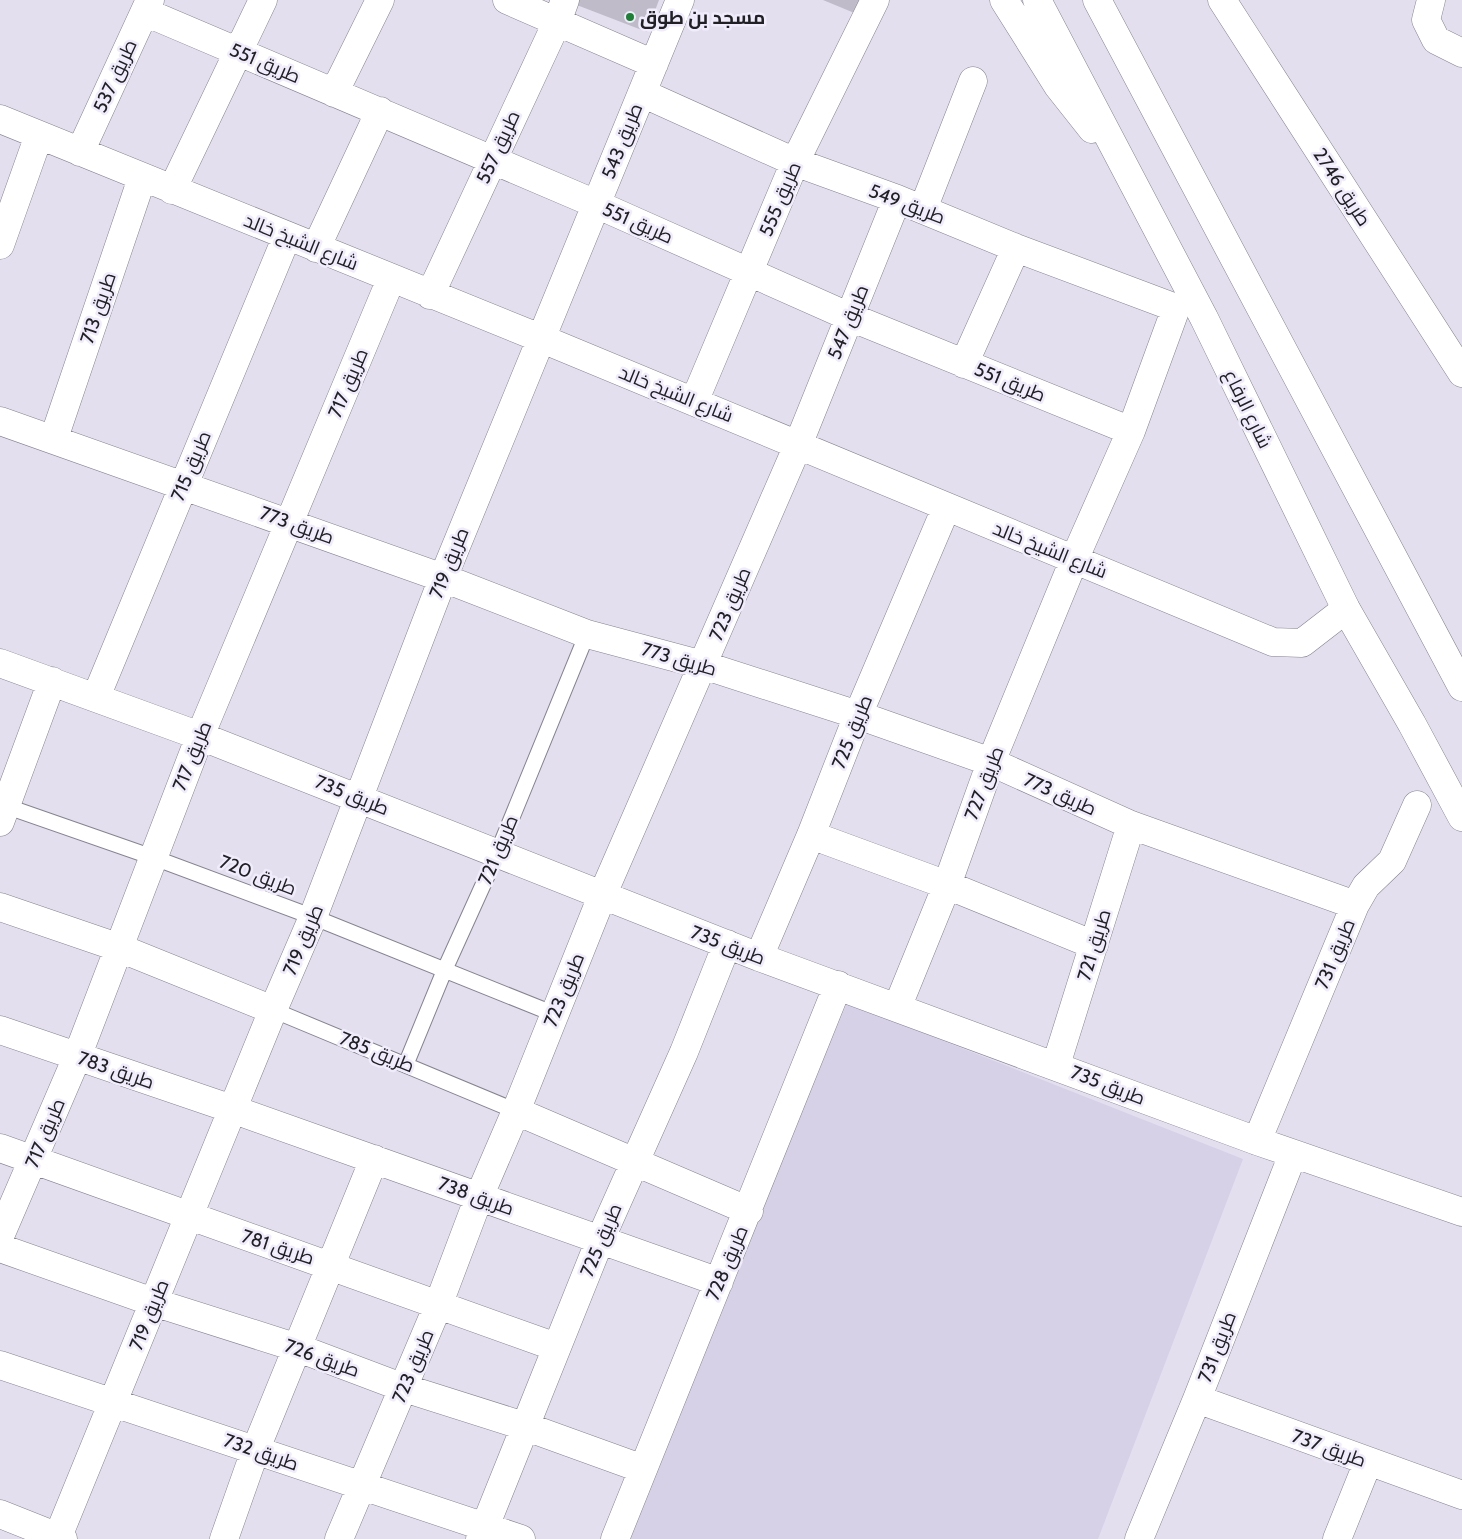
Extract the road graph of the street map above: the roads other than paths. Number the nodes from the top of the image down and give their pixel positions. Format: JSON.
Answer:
{"nodes":[{"id":1,"x":263,"y":0,"type":"edge"},
{"id":2,"x":380,"y":0,"type":"edge"},
{"id":3,"x":507,"y":0,"type":"edge"},
{"id":4,"x":680,"y":0,"type":"edge"},
{"id":5,"x":875,"y":0,"type":"edge"},
{"id":6,"x":1004,"y":0,"type":"edge"},
{"id":7,"x":1037,"y":0,"type":"edge"},
{"id":8,"x":1097,"y":0,"type":"edge"},
{"id":9,"x":1222,"y":0,"type":"edge"},
{"id":10,"x":1431,"y":0,"type":"edge"},
{"id":11,"x":148,"y":6,"type":"edge"},
{"id":12,"x":561,"y":11,"type":"edge"},
{"id":13,"x":238,"y":51,"type":"junction"},
{"id":14,"x":1462,"y":53,"type":"edge"},
{"id":15,"x":654,"y":64,"type":"junction"},
{"id":16,"x":973,"y":81,"type":"dead end"},
{"id":17,"x":334,"y":92,"type":"junction"},
{"id":18,"x":642,"y":93,"type":"junction"},
{"id":19,"x":380,"y":112,"type":"junction"},
{"id":20,"x":0,"y":119,"type":"edge"},
{"id":21,"x":39,"y":135,"type":"junction"},
{"id":22,"x":80,"y":152,"type":"junction"},
{"id":23,"x":492,"y":160,"type":"junction"},
{"id":24,"x":795,"y":162,"type":"junction"},
{"id":25,"x":1130,"y":175,"type":"junction"},
{"id":26,"x":142,"y":178,"type":"junction"},
{"id":27,"x":172,"y":190,"type":"junction"},
{"id":28,"x":898,"y":199,"type":"junction"},
{"id":29,"x":596,"y":204,"type":"junction"},
{"id":30,"x":923,"y":209,"type":"junction"},
{"id":31,"x":287,"y":236,"type":"junction"},
{"id":32,"x":0,"y":245,"type":"edge"},
{"id":33,"x":316,"y":248,"type":"junction"},
{"id":34,"x":1016,"y":248,"type":"junction"},
{"id":35,"x":748,"y":272,"type":"junction"},
{"id":36,"x":391,"y":279,"type":"junction"},
{"id":37,"x":430,"y":295,"type":"junction"},
{"id":38,"x":1176,"y":308,"type":"joint"},
{"id":39,"x":850,"y":317,"type":"junction"},
{"id":40,"x":540,"y":338,"type":"junction"},
{"id":41,"x":964,"y":364,"type":"junction"},
{"id":42,"x":1462,"y":373,"type":"edge"},
{"id":43,"x":694,"y":402,"type":"junction"},
{"id":44,"x":0,"y":421,"type":"edge"},
{"id":45,"x":1131,"y":431,"type":"junction"},
{"id":46,"x":54,"y":438,"type":"junction"},
{"id":47,"x":798,"y":444,"type":"junction"},
{"id":48,"x":183,"y":485,"type":"junction"},
{"id":49,"x":946,"y":508,"type":"junction"},
{"id":50,"x":290,"y":522,"type":"junction"},
{"id":51,"x":1074,"y":560,"type":"junction"},
{"id":52,"x":443,"y":578,"type":"junction"},
{"id":53,"x":1346,"y":609,"type":"junction"},
{"id":54,"x":587,"y":634,"type":"junction"},
{"id":55,"x":0,"y":663,"type":"edge"},
{"id":56,"x":703,"y":665,"type":"junction"},
{"id":57,"x":52,"y":681,"type":"junction"},
{"id":58,"x":1462,"y":687,"type":"edge"},
{"id":59,"x":96,"y":697,"type":"junction"},
{"id":60,"x":858,"y":715,"type":"junction"},
{"id":61,"x":200,"y":736,"type":"junction"},
{"id":62,"x":991,"y":762,"type":"junction"},
{"id":63,"x":360,"y":798,"type":"junction"},
{"id":64,"x":1417,"y":805,"type":"dead end"},
{"id":65,"x":2,"y":811,"type":"edge"},
{"id":66,"x":1462,"y":817,"type":"edge"},
{"id":67,"x":1131,"y":825,"type":"junction"},
{"id":68,"x":811,"y":835,"type":"junction"},
{"id":69,"x":497,"y":854,"type":"junction"},
{"id":70,"x":152,"y":857,"type":"junction"},
{"id":71,"x":947,"y":886,"type":"junction"},
{"id":72,"x":602,"y":896,"type":"junction"},
{"id":73,"x":1355,"y":905,"type":"junction"},
{"id":74,"x":0,"y":907,"type":"edge"},
{"id":75,"x":313,"y":918,"type":"junction"},
{"id":76,"x":727,"y":944,"type":"junction"},
{"id":77,"x":1094,"y":945,"type":"junction"},
{"id":78,"x":118,"y":947,"type":"junction"},
{"id":79,"x":759,"y":957,"type":"junction"},
{"id":80,"x":445,"y":970,"type":"junction"},
{"id":81,"x":838,"y":986,"type":"junction"},
{"id":82,"x":897,"y":1008,"type":"junction"},
{"id":83,"x":273,"y":1010,"type":"junction"},
{"id":84,"x":554,"y":1014,"type":"junction"},
{"id":85,"x":0,"y":1030,"type":"edge"},
{"id":86,"x":77,"y":1057,"type":"junction"},
{"id":87,"x":406,"y":1064,"type":"junction"},
{"id":88,"x":1056,"y":1065,"type":"junction"},
{"id":89,"x":232,"y":1109,"type":"junction"},
{"id":90,"x":516,"y":1111,"type":"junction"},
{"id":91,"x":1257,"y":1141,"type":"junction"},
{"id":92,"x":0,"y":1148,"type":"edge"},
{"id":93,"x":1293,"y":1154,"type":"junction"},
{"id":94,"x":34,"y":1159,"type":"junction"},
{"id":95,"x":374,"y":1159,"type":"junction"},
{"id":96,"x":635,"y":1161,"type":"junction"},
{"id":97,"x":479,"y":1197,"type":"junction"},
{"id":98,"x":749,"y":1211,"type":"junction"},
{"id":99,"x":1462,"y":1212,"type":"edge"},
{"id":100,"x":189,"y":1218,"type":"junction"},
{"id":101,"x":0,"y":1236,"type":"edge"},
{"id":102,"x":600,"y":1240,"type":"junction"},
{"id":103,"x":0,"y":1248,"type":"edge"},
{"id":104,"x":331,"y":1265,"type":"junction"},
{"id":105,"x":719,"y":1282,"type":"junction"},
{"id":106,"x":153,"y":1302,"type":"junction"},
{"id":107,"x":439,"y":1303,"type":"junction"},
{"id":108,"x":556,"y":1347,"type":"junction"},
{"id":109,"x":298,"y":1348,"type":"junction"},
{"id":110,"x":0,"y":1366,"type":"edge"},
{"id":111,"x":404,"y":1388,"type":"junction"},
{"id":112,"x":1197,"y":1399,"type":"junction"},
{"id":113,"x":115,"y":1402,"type":"junction"},
{"id":114,"x":524,"y":1426,"type":"junction"},
{"id":115,"x":255,"y":1450,"type":"junction"},
{"id":116,"x":1368,"y":1462,"type":"junction"},
{"id":117,"x":643,"y":1469,"type":"junction"},
{"id":118,"x":361,"y":1486,"type":"junction"},
{"id":119,"x":1462,"y":1495,"type":"edge"},
{"id":120,"x":0,"y":1514,"type":"edge"},
{"id":121,"x":482,"y":1533,"type":"edge"},
{"id":122,"x":60,"y":1538,"type":"edge"},
{"id":123,"x":224,"y":1539,"type":"edge"},
{"id":124,"x":339,"y":1539,"type":"edge"},
{"id":125,"x":521,"y":1539,"type":"edge"},
{"id":126,"x":615,"y":1539,"type":"edge"},
{"id":127,"x":1139,"y":1539,"type":"edge"},
{"id":128,"x":1337,"y":1539,"type":"edge"}],
"edges":[{"from":1,"to":13,"type":"street"},
{"from":2,"to":17,"type":"street"},
{"from":3,"to":12,"type":"street"},
{"from":4,"to":15,"type":"street","name":"طريق 543"},
{"from":5,"to":24,"type":"street","name":"طريق 555"},
{"from":6,"to":25,"type":"street"},
{"from":7,"to":25,"type":"street","name":"شارع الرفاع"},
{"from":8,"to":58,"type":"street"},
{"from":9,"to":42,"type":"street","name":"طريق 2746"},
{"from":10,"to":14,"type":"street"},
{"from":11,"to":13,"type":"street","name":"طريق 551"},
{"from":11,"to":22,"type":"street","name":"طريق 537"},
{"from":12,"to":15,"type":"street"},
{"from":12,"to":23,"type":"street","name":"طريق 557"},
{"from":13,"to":17,"type":"street","name":"طريق 551"},
{"from":13,"to":27,"type":"street"},
{"from":15,"to":18,"type":"street","name":"طريق 543"},
{"from":16,"to":30,"type":"street"},
{"from":17,"to":19,"type":"street","name":"طريق 551"},
{"from":18,"to":24,"type":"street","name":"طريق 549"},
{"from":18,"to":29,"type":"street","name":"طريق 543"},
{"from":19,"to":23,"type":"street","name":"طريق 551"},
{"from":19,"to":33,"type":"street"},
{"from":20,"to":21,"type":"street","name":"شارع الشيخ خالد"},
{"from":21,"to":22,"type":"street","name":"شارع الشيخ خالد"},
{"from":21,"to":32,"type":"street"},
{"from":22,"to":26,"type":"street","name":"شارع الشيخ خالد"},
{"from":23,"to":29,"type":"street","name":"طريق 551"},
{"from":23,"to":37,"type":"street","name":"طريق 557"},
{"from":24,"to":28,"type":"street","name":"طريق 549"},
{"from":24,"to":35,"type":"street","name":"طريق 555"},
{"from":25,"to":53,"type":"street","name":"شارع الرفاع"},
{"from":26,"to":27,"type":"street","name":"شارع الشيخ خالد"},
{"from":26,"to":46,"type":"street","name":"طريق 713"},
{"from":27,"to":31,"type":"street","name":"شارع الشيخ خالد"},
{"from":28,"to":30,"type":"street","name":"طريق 549"},
{"from":28,"to":39,"type":"street","name":"طريق 547"},
{"from":29,"to":35,"type":"street","name":"طريق 551"},
{"from":29,"to":40,"type":"street","name":"طريق 543"},
{"from":30,"to":34,"type":"street","name":"طريق 549"},
{"from":31,"to":33,"type":"street","name":"شارع الشيخ خالد"},
{"from":31,"to":48,"type":"street","name":"طريق 715"},
{"from":33,"to":36,"type":"street","name":"شارع الشيخ خالد"},
{"from":34,"to":38,"type":"street","name":"طريق 549"},
{"from":34,"to":41,"type":"street"},
{"from":35,"to":39,"type":"street","name":"طريق 551"},
{"from":35,"to":43,"type":"street","name":"طريق 555"},
{"from":36,"to":37,"type":"street","name":"شارع الشيخ خالد"},
{"from":36,"to":50,"type":"street","name":"طريق 717"},
{"from":37,"to":40,"type":"street","name":"شارع الشيخ خالد"},
{"from":38,"to":45,"type":"street","name":"طريق 727"},
{"from":39,"to":41,"type":"street","name":"طريق 551"},
{"from":39,"to":47,"type":"street","name":"طريق 547"},
{"from":40,"to":43,"type":"street","name":"شارع الشيخ خالد"},
{"from":40,"to":52,"type":"street","name":"طريق 719"},
{"from":41,"to":45,"type":"street","name":"طريق 551"},
{"from":43,"to":47,"type":"street","name":"شارع الشيخ خالد"},
{"from":44,"to":46,"type":"street","name":"طريق 773"},
{"from":45,"to":51,"type":"street","name":"طريق 727"},
{"from":46,"to":48,"type":"street","name":"طريق 773"},
{"from":47,"to":49,"type":"street","name":"شارع الشيخ خالد"},
{"from":47,"to":56,"type":"street","name":"طريق 723"},
{"from":48,"to":50,"type":"street","name":"طريق 773"},
{"from":48,"to":59,"type":"street","name":"طريق 715"},
{"from":49,"to":51,"type":"street","name":"شارع الشيخ خالد"},
{"from":49,"to":60,"type":"street","name":"طريق 725"},
{"from":50,"to":52,"type":"street","name":"طريق 773"},
{"from":50,"to":61,"type":"street","name":"طريق 717"},
{"from":51,"to":53,"type":"street","name":"شارع الشيخ خالد"},
{"from":51,"to":62,"type":"street","name":"طريق 727"},
{"from":52,"to":54,"type":"street","name":"طريق 773"},
{"from":52,"to":63,"type":"street","name":"طريق 719"},
{"from":53,"to":66,"type":"street","name":"شارع الرفاع"},
{"from":54,"to":56,"type":"street","name":"طريق 773"},
{"from":54,"to":69,"type":"lane","name":"طريق 721"},
{"from":55,"to":57,"type":"street","name":"طريق 735"},
{"from":56,"to":60,"type":"street","name":"طريق 773"},
{"from":56,"to":72,"type":"street","name":"طريق 723"},
{"from":57,"to":59,"type":"street","name":"طريق 735"},
{"from":57,"to":65,"type":"street"},
{"from":59,"to":61,"type":"street","name":"طريق 735"},
{"from":60,"to":62,"type":"street","name":"طريق 773"},
{"from":60,"to":68,"type":"street","name":"طريق 725"},
{"from":61,"to":63,"type":"street","name":"طريق 735"},
{"from":61,"to":70,"type":"street","name":"طريق 717"},
{"from":62,"to":67,"type":"street","name":"طريق 773"},
{"from":62,"to":71,"type":"street","name":"طريق 727"},
{"from":63,"to":69,"type":"street","name":"طريق 735"},
{"from":63,"to":75,"type":"street","name":"طريق 719"},
{"from":64,"to":73,"type":"street","name":"طريق 731"},
{"from":65,"to":70,"type":"lane","name":"طريق 720"},
{"from":67,"to":73,"type":"street","name":"طريق 773"},
{"from":67,"to":77,"type":"street","name":"طريق 721"},
{"from":68,"to":71,"type":"street"},
{"from":68,"to":79,"type":"street","name":"طريق 725"},
{"from":69,"to":72,"type":"street","name":"طريق 735"},
{"from":69,"to":80,"type":"lane","name":"طريق 721"},
{"from":70,"to":75,"type":"lane","name":"طريق 720"},
{"from":70,"to":78,"type":"street","name":"طريق 717"},
{"from":71,"to":77,"type":"street"},
{"from":71,"to":82,"type":"street","name":"طريق 727"},
{"from":72,"to":76,"type":"street","name":"طريق 735"},
{"from":72,"to":84,"type":"street","name":"طريق 723"},
{"from":73,"to":91,"type":"street","name":"طريق 731"},
{"from":74,"to":78,"type":"street","name":"طريق 785"},
{"from":75,"to":80,"type":"lane","name":"طريق 720"},
{"from":75,"to":83,"type":"street","name":"طريق 719"},
{"from":76,"to":79,"type":"street","name":"طريق 735"},
{"from":76,"to":96,"type":"street","name":"طريق 725"},
{"from":77,"to":88,"type":"street","name":"طريق 721"},
{"from":78,"to":83,"type":"street","name":"طريق 785"},
{"from":78,"to":86,"type":"street","name":"طريق 717"},
{"from":79,"to":81,"type":"street","name":"طريق 735"},
{"from":80,"to":84,"type":"lane","name":"طريق 720"},
{"from":80,"to":87,"type":"lane","name":"طريق 721"},
{"from":81,"to":82,"type":"street","name":"طريق 735"},
{"from":81,"to":98,"type":"street","name":"طريق 728"},
{"from":82,"to":88,"type":"street","name":"طريق 735"},
{"from":83,"to":87,"type":"lane","name":"طريق 785"},
{"from":83,"to":89,"type":"street","name":"طريق 719"},
{"from":84,"to":90,"type":"street","name":"طريق 723"},
{"from":85,"to":86,"type":"street","name":"طريق 783"},
{"from":86,"to":89,"type":"street","name":"طريق 783"},
{"from":86,"to":94,"type":"street","name":"طريق 717"},
{"from":87,"to":90,"type":"lane","name":"طريق 785"},
{"from":88,"to":91,"type":"street","name":"طريق 735"},
{"from":89,"to":95,"type":"street","name":"طريق 738"},
{"from":89,"to":100,"type":"street","name":"طريق 719"},
{"from":90,"to":96,"type":"street","name":"طريق 785"},
{"from":90,"to":97,"type":"street","name":"طريق 723"},
{"from":91,"to":93,"type":"street","name":"طريق 735"},
{"from":92,"to":94,"type":"street","name":"طريق 781"},
{"from":93,"to":99,"type":"street","name":"طريق 735"},
{"from":93,"to":112,"type":"street","name":"طريق 731"},
{"from":94,"to":100,"type":"street","name":"طريق 781"},
{"from":94,"to":101,"type":"street","name":"طريق 717"},
{"from":95,"to":97,"type":"street","name":"طريق 738"},
{"from":95,"to":104,"type":"street"},
{"from":96,"to":98,"type":"street","name":"طريق 785"},
{"from":96,"to":102,"type":"street","name":"طريق 725"},
{"from":97,"to":102,"type":"street","name":"طريق 738"},
{"from":97,"to":107,"type":"street","name":"طريق 723"},
{"from":98,"to":105,"type":"street","name":"طريق 728"},
{"from":100,"to":104,"type":"street","name":"طريق 781"},
{"from":100,"to":106,"type":"street","name":"طريق 719"},
{"from":102,"to":105,"type":"street","name":"طريق 738"},
{"from":102,"to":108,"type":"street","name":"طريق 725"},
{"from":103,"to":106,"type":"street","name":"طريق 726"},
{"from":104,"to":107,"type":"street","name":"طريق 781"},
{"from":104,"to":109,"type":"street"},
{"from":105,"to":117,"type":"street","name":"طريق 728"},
{"from":106,"to":109,"type":"street","name":"طريق 726"},
{"from":106,"to":113,"type":"street","name":"طريق 719"},
{"from":107,"to":108,"type":"street","name":"طريق 781"},
{"from":107,"to":111,"type":"street","name":"طريق 723"},
{"from":108,"to":114,"type":"street","name":"طريق 725"},
{"from":109,"to":111,"type":"street","name":"طريق 726"},
{"from":109,"to":115,"type":"street"},
{"from":110,"to":113,"type":"street","name":"طريق 732"},
{"from":111,"to":114,"type":"street","name":"طريق 726"},
{"from":111,"to":118,"type":"street","name":"طريق 723"},
{"from":112,"to":116,"type":"street","name":"طريق 737"},
{"from":112,"to":127,"type":"street","name":"طريق 731"},
{"from":113,"to":115,"type":"street","name":"طريق 732"},
{"from":113,"to":122,"type":"street","name":"طريق 719"},
{"from":114,"to":117,"type":"street","name":"طريق 726"},
{"from":114,"to":121,"type":"street","name":"طريق 725"},
{"from":115,"to":118,"type":"street","name":"طريق 732"},
{"from":115,"to":123,"type":"street"},
{"from":116,"to":119,"type":"street","name":"طريق 737"},
{"from":116,"to":128,"type":"street"},
{"from":117,"to":126,"type":"street","name":"طريق 728"},
{"from":118,"to":121,"type":"street","name":"طريق 732"},
{"from":118,"to":124,"type":"street","name":"طريق 723"},
{"from":120,"to":122,"type":"street"},
{"from":121,"to":125,"type":"street","name":"طريق 732"}]}
